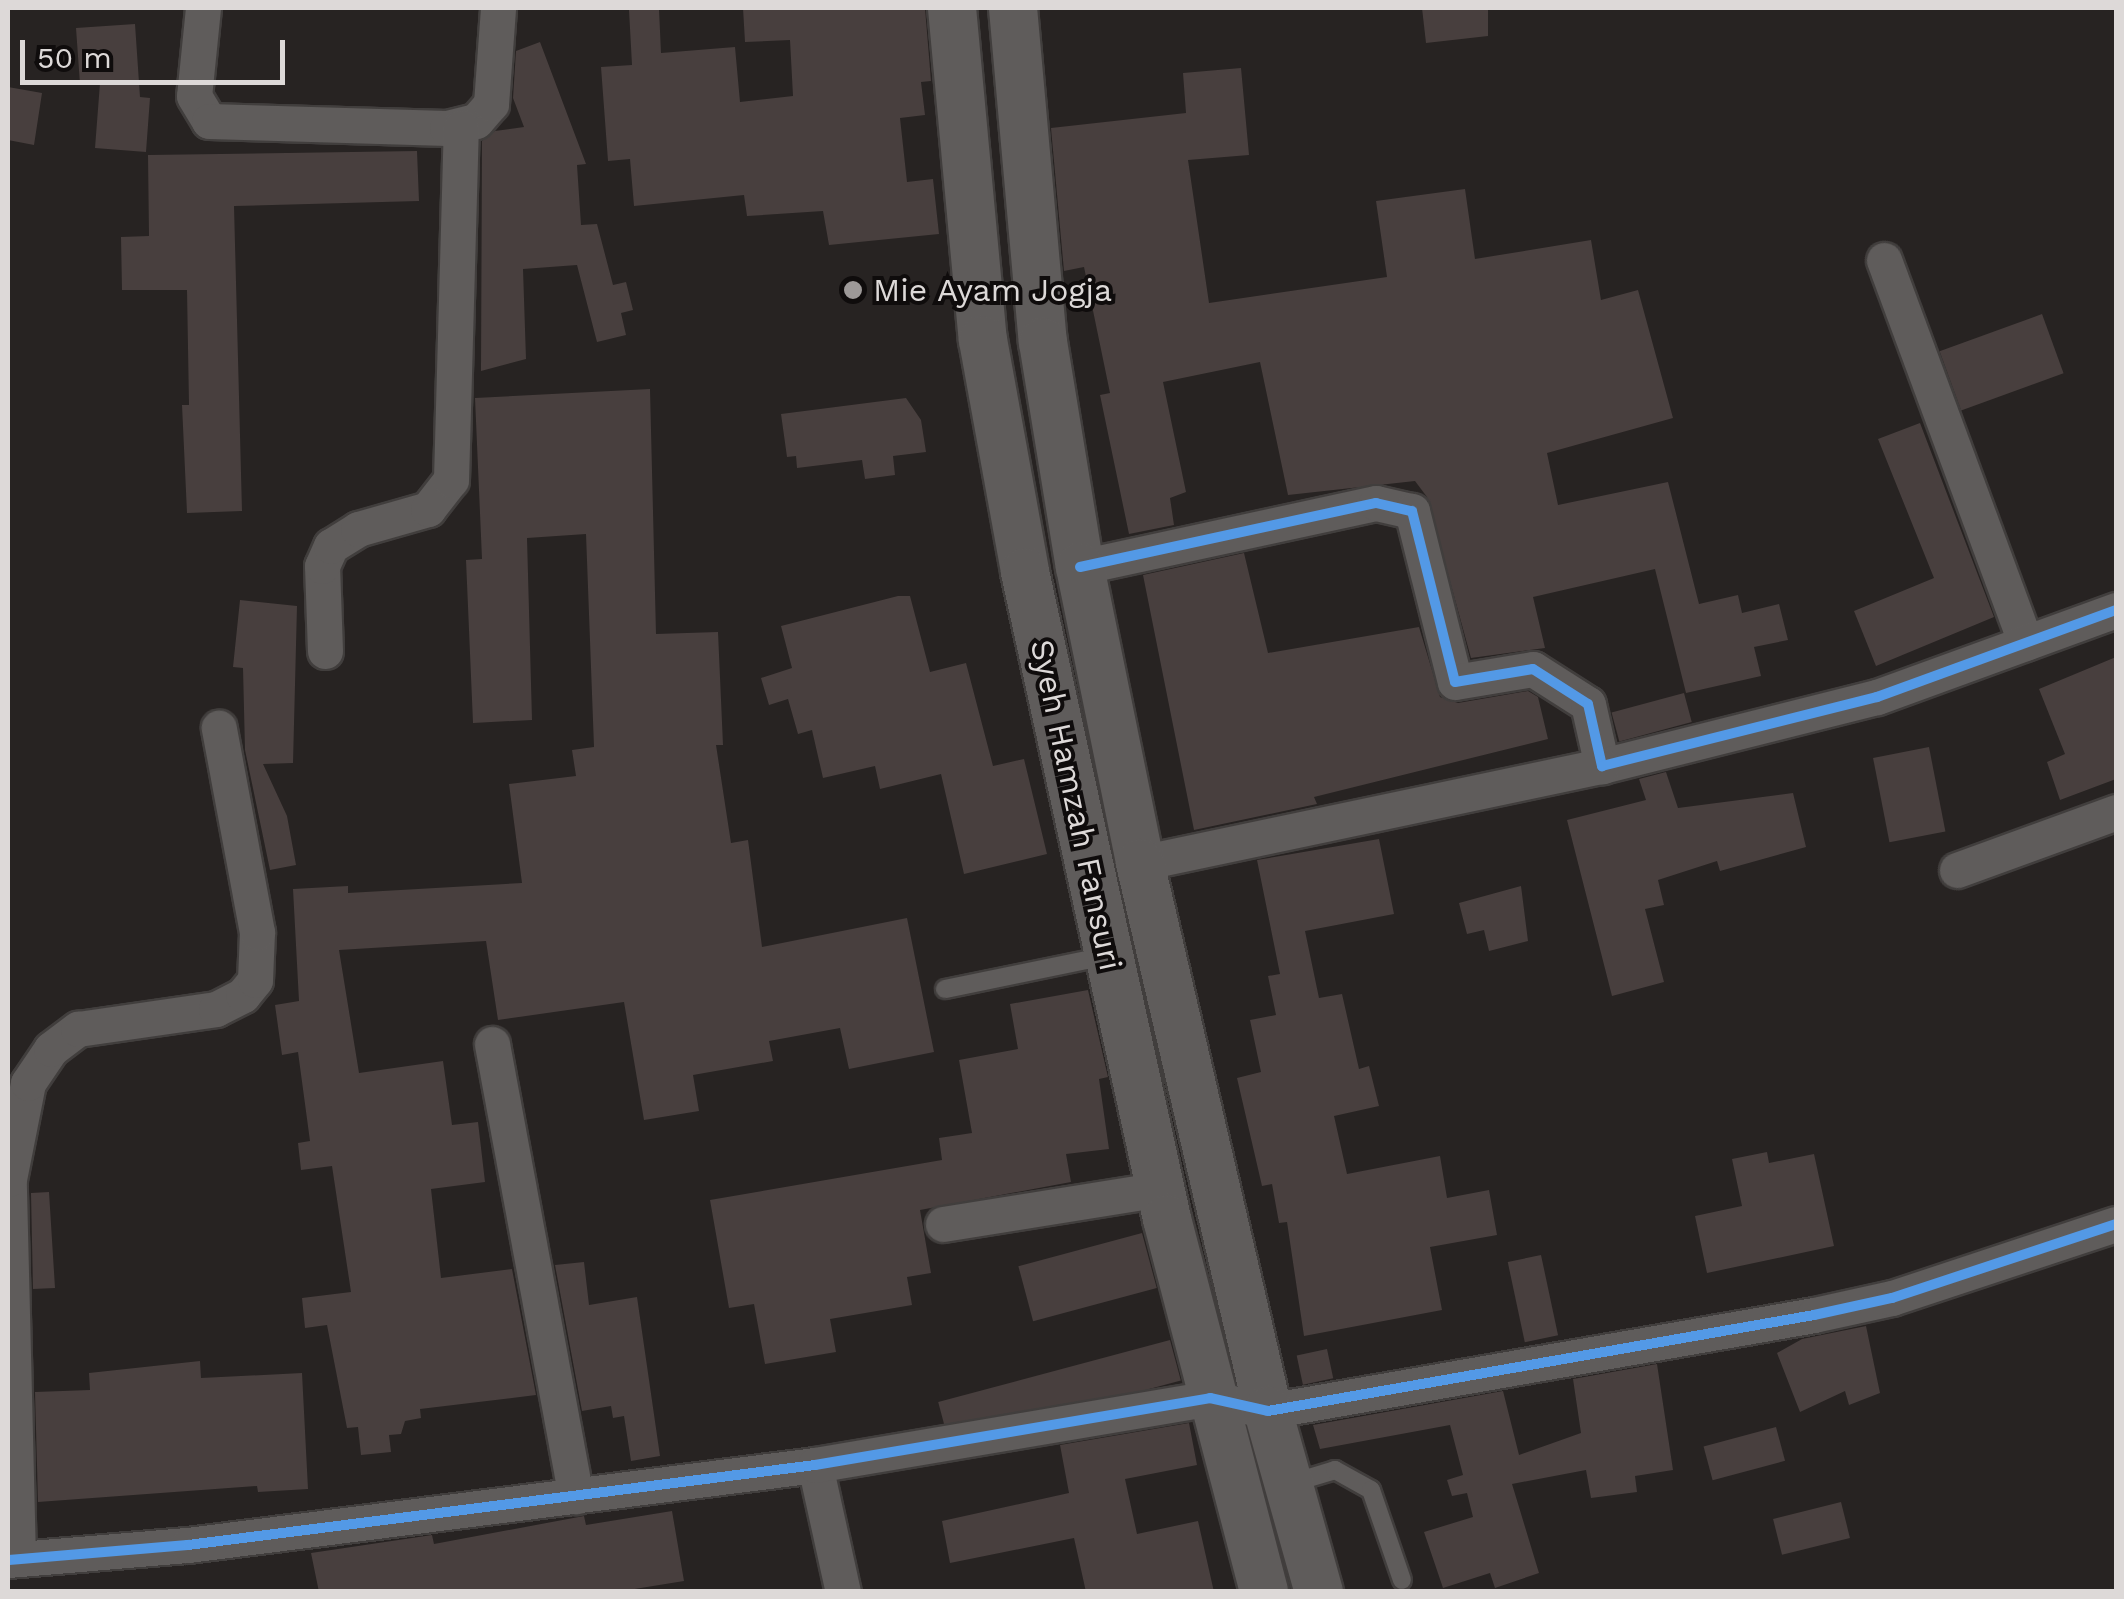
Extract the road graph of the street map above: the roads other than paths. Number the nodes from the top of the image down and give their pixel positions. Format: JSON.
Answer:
{"nodes":[{"id":1,"x":203,"y":8,"type":"edge"},
{"id":2,"x":498,"y":8,"type":"edge"},
{"id":3,"x":952,"y":8,"type":"edge"},
{"id":4,"x":1013,"y":8,"type":"edge"},
{"id":5,"x":461,"y":127,"type":"junction"},
{"id":6,"x":1884,"y":260,"type":"dead end"},
{"id":7,"x":1080,"y":567,"type":"junction"},
{"id":8,"x":2116,"y":610,"type":"edge"},
{"id":9,"x":2026,"y":642,"type":"junction"},
{"id":10,"x":324,"y":651,"type":"dead end"},
{"id":11,"x":219,"y":728,"type":"dead end"},
{"id":12,"x":1602,"y":766,"type":"junction"},
{"id":13,"x":2116,"y":812,"type":"edge"},
{"id":14,"x":1140,"y":864,"type":"junction"},
{"id":15,"x":1957,"y":870,"type":"dead end"},
{"id":16,"x":1108,"y":955,"type":"junction"},
{"id":17,"x":945,"y":990,"type":"dead end"},
{"id":18,"x":492,"y":1044,"type":"dead end"},
{"id":19,"x":1161,"y":1188,"type":"junction"},
{"id":20,"x":943,"y":1224,"type":"dead end"},
{"id":21,"x":2116,"y":1224,"type":"edge"},
{"id":22,"x":1210,"y":1398,"type":"junction"},
{"id":23,"x":1268,"y":1411,"type":"junction"},
{"id":24,"x":816,"y":1465,"type":"junction"},
{"id":25,"x":1289,"y":1484,"type":"junction"},
{"id":26,"x":576,"y":1496,"type":"junction"},
{"id":27,"x":13,"y":1560,"type":"edge"},
{"id":28,"x":1402,"y":1580,"type":"dead end"},
{"id":29,"x":843,"y":1592,"type":"edge"},
{"id":30,"x":1264,"y":1592,"type":"edge"},
{"id":31,"x":1319,"y":1592,"type":"edge"}],
"edges":[{"from":1,"to":5,"type":"street"},
{"from":2,"to":5,"type":"street"},
{"from":3,"to":16,"type":"main road","name":"Syeh Hamzah Fansuri"},
{"from":4,"to":7,"type":"main road","name":"Syeh Hamzah Fansuri"},
{"from":5,"to":10,"type":"street"},
{"from":6,"to":9,"type":"street"},
{"from":7,"to":12,"type":"street"},
{"from":7,"to":14,"type":"main road","name":"Syeh Hamzah Fansuri"},
{"from":8,"to":9,"type":"street"},
{"from":9,"to":12,"type":"street"},
{"from":11,"to":27,"type":"street"},
{"from":12,"to":14,"type":"street"},
{"from":13,"to":15,"type":"street"},
{"from":14,"to":23,"type":"main road","name":"Syeh Hamzah Fansuri"},
{"from":16,"to":17,"type":"lane"},
{"from":16,"to":19,"type":"main road","name":"Syeh Hamzah Fansuri"},
{"from":18,"to":26,"type":"street"},
{"from":19,"to":20,"type":"street"},
{"from":19,"to":22,"type":"main road","name":"Syeh Hamzah Fansuri"},
{"from":21,"to":23,"type":"street"},
{"from":22,"to":23,"type":"street"},
{"from":22,"to":24,"type":"street"},
{"from":22,"to":30,"type":"main road","name":"Syeh Hamzah Fansuri"},
{"from":23,"to":25,"type":"main road","name":"Syeh Hamzah Fansuri"},
{"from":24,"to":26,"type":"street"},
{"from":24,"to":29,"type":"street"},
{"from":25,"to":28,"type":"lane"},
{"from":25,"to":31,"type":"main road","name":"Syeh Hamzah Fansuri"},
{"from":26,"to":27,"type":"street"}]}
